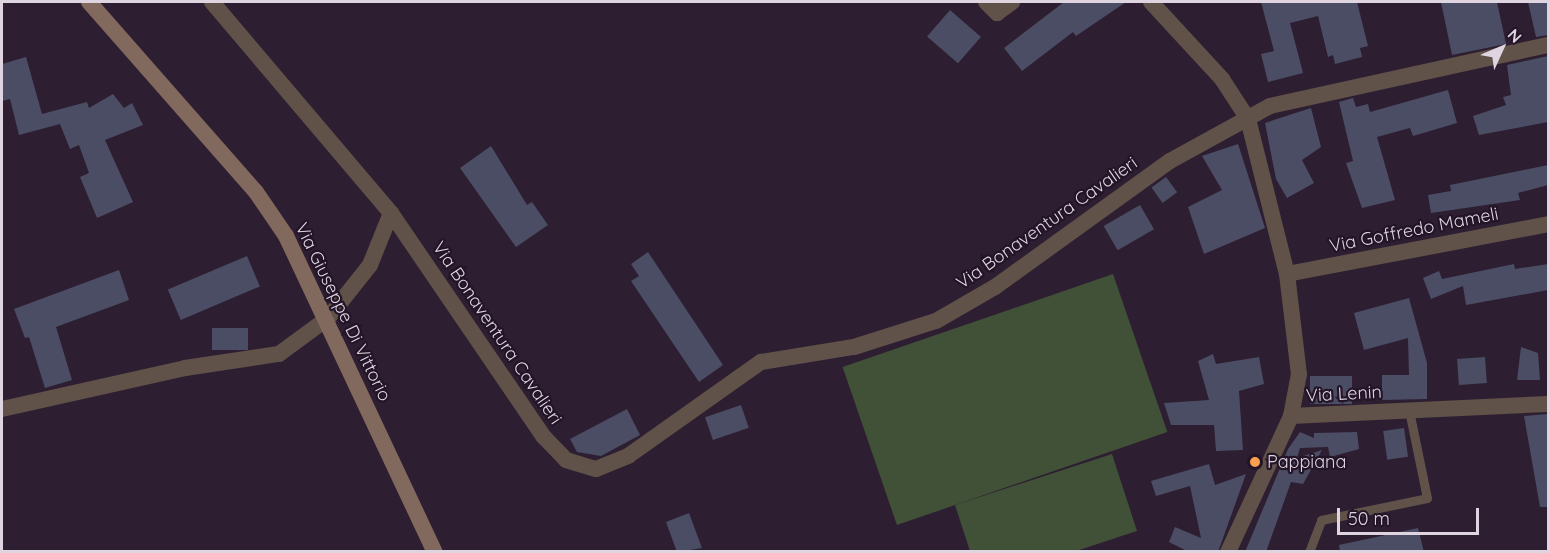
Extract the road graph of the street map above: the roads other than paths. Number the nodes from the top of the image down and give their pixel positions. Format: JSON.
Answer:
{"nodes":[{"id":1,"x":89,"y":2,"type":"edge"},
{"id":2,"x":212,"y":2,"type":"edge"},
{"id":3,"x":986,"y":2,"type":"edge"},
{"id":4,"x":1012,"y":2,"type":"edge"},
{"id":5,"x":1151,"y":2,"type":"edge"},
{"id":6,"x":1548,"y":45,"type":"edge"},
{"id":7,"x":1248,"y":119,"type":"junction"},
{"id":8,"x":391,"y":213,"type":"junction"},
{"id":9,"x":1548,"y":224,"type":"edge"},
{"id":10,"x":1287,"y":274,"type":"junction"},
{"id":11,"x":328,"y":318,"type":"junction"},
{"id":12,"x":1548,"y":404,"type":"edge"},
{"id":13,"x":2,"y":409,"type":"edge"},
{"id":14,"x":1409,"y":410,"type":"junction"},
{"id":15,"x":1291,"y":416,"type":"junction"},
{"id":16,"x":435,"y":552,"type":"edge"},
{"id":17,"x":1228,"y":552,"type":"edge"},
{"id":18,"x":1309,"y":552,"type":"edge"}],
"edges":[{"from":1,"to":11,"type":"main road","name":"Via Giuseppe Di Vittorio"},
{"from":2,"to":8,"type":"street","name":"Via Bonaventura Cavalieri"},
{"from":3,"to":4,"type":"street"},
{"from":5,"to":7,"type":"street"},
{"from":6,"to":7,"type":"street","name":"Via Bonaventura Cavalieri"},
{"from":7,"to":8,"type":"street","name":"Via Bonaventura Cavalieri"},
{"from":7,"to":10,"type":"street"},
{"from":8,"to":11,"type":"street"},
{"from":9,"to":10,"type":"street","name":"Via Goffredo Mameli"},
{"from":10,"to":15,"type":"street"},
{"from":11,"to":13,"type":"street"},
{"from":11,"to":16,"type":"main road","name":"Via Giuseppe Di Vittorio"},
{"from":12,"to":14,"type":"street","name":"Via Lenin"},
{"from":14,"to":15,"type":"street","name":"Via Lenin"},
{"from":14,"to":18,"type":"lane"},
{"from":15,"to":17,"type":"street","name":"Via Lenin"}]}
